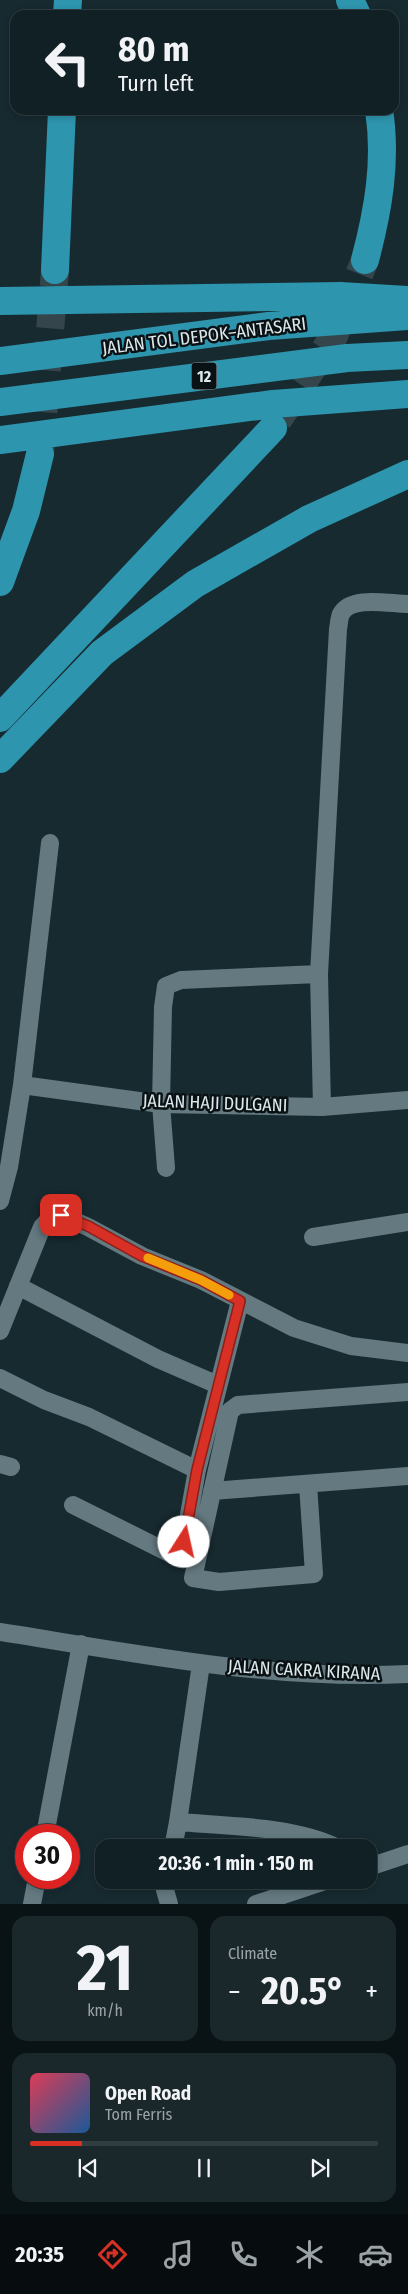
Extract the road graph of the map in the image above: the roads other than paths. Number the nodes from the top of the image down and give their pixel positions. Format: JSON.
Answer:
{"nodes":[{"id":1,"x":62,"y":115,"type":"edge"},
{"id":2,"x":379,"y":115,"type":"edge"},
{"id":3,"x":366,"y":260,"type":"tunnel mouth"},
{"id":4,"x":55,"y":270,"type":"tunnel mouth"},
{"id":5,"x":408,"y":300,"type":"edge"},
{"id":6,"x":0,"y":301,"type":"edge"},
{"id":7,"x":408,"y":316,"type":"edge"},
{"id":8,"x":408,"y":355,"type":"edge"},
{"id":9,"x":0,"y":360,"type":"edge"},
{"id":10,"x":408,"y":394,"type":"edge"},
{"id":11,"x":0,"y":402,"type":"edge"},
{"id":12,"x":273,"y":428,"type":"tunnel mouth"},
{"id":13,"x":0,"y":440,"type":"edge"},
{"id":14,"x":40,"y":454,"type":"tunnel mouth"},
{"id":15,"x":408,"y":474,"type":"edge"},
{"id":16,"x":0,"y":582,"type":"edge"},
{"id":17,"x":408,"y":604,"type":"edge"},
{"id":18,"x":0,"y":718,"type":"edge"},
{"id":19,"x":0,"y":759,"type":"edge"},
{"id":20,"x":50,"y":843,"type":"dead end"},
{"id":21,"x":319,"y":974,"type":"junction"},
{"id":22,"x":22,"y":1085,"type":"junction"},
{"id":23,"x":408,"y":1100,"type":"edge"},
{"id":24,"x":161,"y":1104,"type":"junction"},
{"id":25,"x":322,"y":1107,"type":"junction"},
{"id":26,"x":166,"y":1168,"type":"dead end"},
{"id":27,"x":0,"y":1201,"type":"edge"},
{"id":28,"x":408,"y":1222,"type":"edge"},
{"id":29,"x":313,"y":1237,"type":"dead end"},
{"id":30,"x":18,"y":1286,"type":"junction"},
{"id":31,"x":240,"y":1301,"type":"junction"},
{"id":32,"x":0,"y":1331,"type":"edge"},
{"id":33,"x":408,"y":1353,"type":"edge"},
{"id":34,"x":0,"y":1378,"type":"edge"},
{"id":35,"x":218,"y":1385,"type":"junction"},
{"id":36,"x":408,"y":1392,"type":"edge"},
{"id":37,"x":197,"y":1470,"type":"junction"},
{"id":38,"x":408,"y":1476,"type":"edge"},
{"id":39,"x":308,"y":1484,"type":"junction"},
{"id":40,"x":212,"y":1491,"type":"junction"},
{"id":41,"x":73,"y":1505,"type":"dead end"},
{"id":42,"x":0,"y":1632,"type":"edge"},
{"id":43,"x":81,"y":1644,"type":"junction"},
{"id":44,"x":201,"y":1664,"type":"junction"},
{"id":45,"x":408,"y":1674,"type":"edge"},
{"id":46,"x":178,"y":1822,"type":"junction"},
{"id":47,"x":47,"y":1824,"type":"edge"},
{"id":48,"x":175,"y":1839,"type":"edge"},
{"id":49,"x":311,"y":1839,"type":"edge"},
{"id":50,"x":408,"y":1854,"type":"edge"},
{"id":51,"x":377,"y":1863,"type":"edge"},
{"id":52,"x":35,"y":1889,"type":"edge"},
{"id":53,"x":165,"y":1889,"type":"edge"},
{"id":54,"x":301,"y":1889,"type":"edge"},
{"id":55,"x":32,"y":1904,"type":"edge"},
{"id":56,"x":169,"y":1904,"type":"edge"},
{"id":57,"x":256,"y":1904,"type":"edge"}],
"edges":[{"from":1,"to":4,"type":"highway"},
{"from":2,"to":3,"type":"highway"},
{"from":5,"to":6,"type":"highway"},
{"from":7,"to":9,"type":"highway","name":"JALAN TOL DEPOK–ANTASARI","number":"12"},
{"from":8,"to":11,"type":"highway","number":"12"},
{"from":10,"to":13,"type":"highway"},
{"from":12,"to":18,"type":"highway"},
{"from":14,"to":16,"type":"highway"},
{"from":15,"to":19,"type":"highway"},
{"from":17,"to":21,"type":"street"},
{"from":20,"to":22,"type":"street"},
{"from":21,"to":24,"type":"street"},
{"from":21,"to":25,"type":"street"},
{"from":22,"to":24,"type":"street","name":"JALAN HAJI DULGANI"},
{"from":22,"to":27,"type":"street"},
{"from":23,"to":25,"type":"street","name":"JALAN HAJI DULGANI"},
{"from":24,"to":25,"type":"street","name":"JALAN HAJI DULGANI"},
{"from":24,"to":26,"type":"street"},
{"from":28,"to":29,"type":"street"},
{"from":30,"to":31,"type":"street"},
{"from":30,"to":32,"type":"street"},
{"from":30,"to":35,"type":"street"},
{"from":31,"to":33,"type":"street"},
{"from":31,"to":35,"type":"street"},
{"from":34,"to":37,"type":"street"},
{"from":35,"to":37,"type":"street"},
{"from":36,"to":40,"type":"street"},
{"from":37,"to":41,"type":"street"},
{"from":38,"to":39,"type":"street"},
{"from":39,"to":40,"type":"street"},
{"from":39,"to":40,"type":"street"},
{"from":42,"to":43,"type":"street","name":"JALAN CAKRA KIRANA"},
{"from":43,"to":44,"type":"street","name":"JALAN CAKRA KIRANA"},
{"from":43,"to":47,"type":"street"},
{"from":44,"to":45,"type":"street","name":"JALAN CAKRA KIRANA"},
{"from":44,"to":46,"type":"street"},
{"from":46,"to":48,"type":"street"},
{"from":46,"to":49,"type":"street"},
{"from":50,"to":51,"type":"street"},
{"from":52,"to":55,"type":"street"},
{"from":53,"to":56,"type":"street"},
{"from":54,"to":57,"type":"street"}]}
